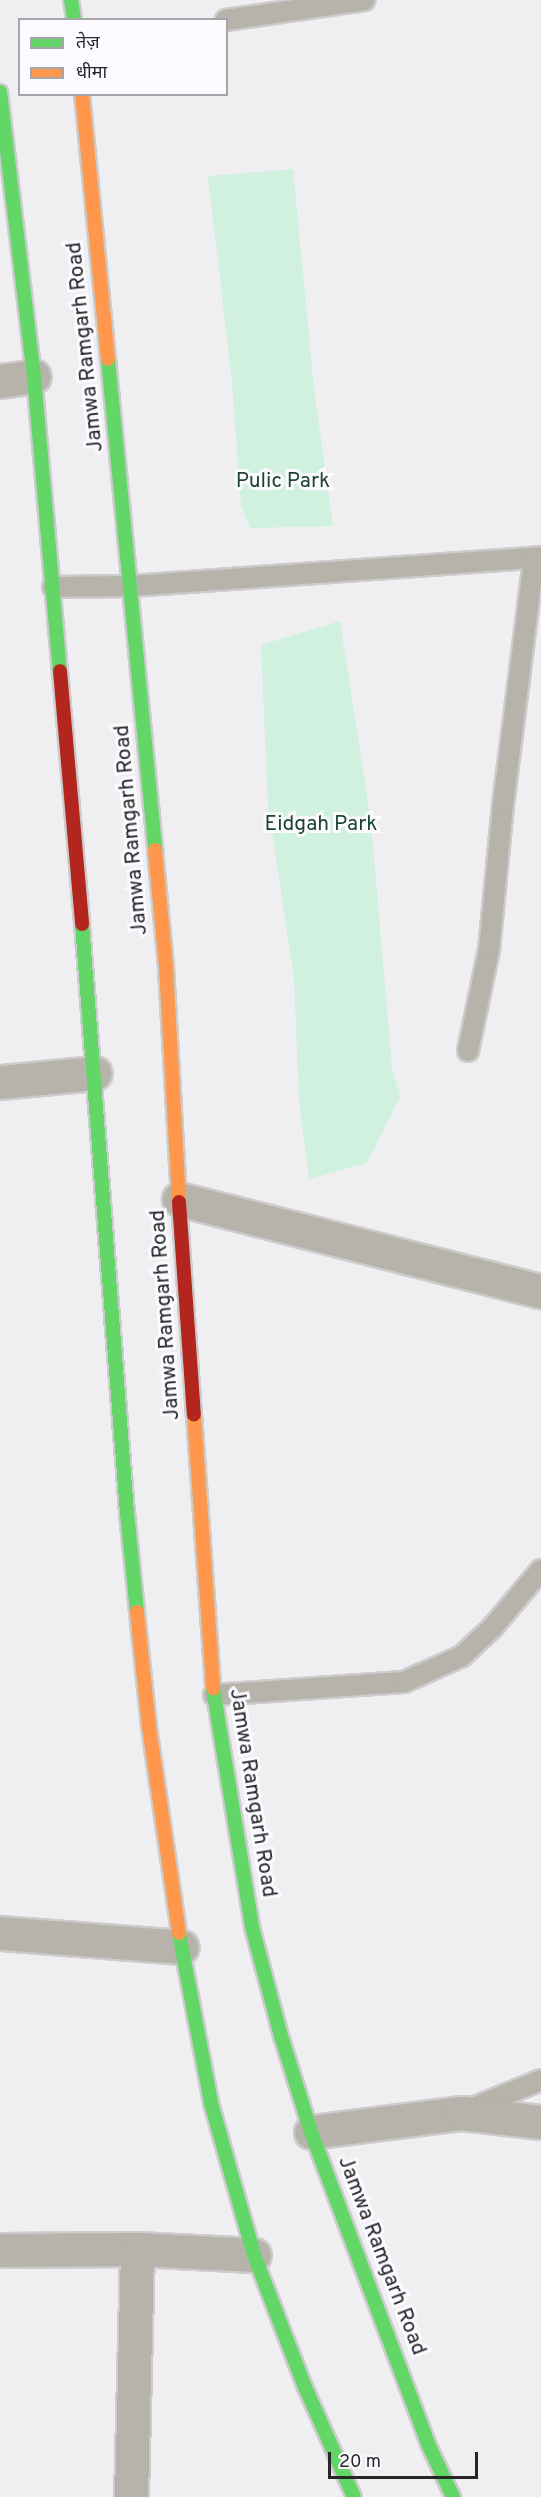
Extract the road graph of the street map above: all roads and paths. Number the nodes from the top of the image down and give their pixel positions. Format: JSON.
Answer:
{"nodes":[{"id":1,"x":71,"y":0,"type":"edge"},
{"id":2,"x":365,"y":0,"type":"edge"},
{"id":3,"x":74,"y":18,"type":"edge"},
{"id":4,"x":228,"y":20,"type":"edge"},
{"id":5,"x":0,"y":92,"type":"edge"},
{"id":6,"x":82,"y":96,"type":"edge"},
{"id":7,"x":34,"y":376,"type":"junction"},
{"id":8,"x":0,"y":381,"type":"edge"},
{"id":9,"x":538,"y":558,"type":"edge"},
{"id":10,"x":131,"y":586,"type":"junction"},
{"id":11,"x":53,"y":587,"type":"junction"},
{"id":12,"x":468,"y":1052,"type":"dead end"},
{"id":13,"x":94,"y":1073,"type":"junction"},
{"id":14,"x":0,"y":1082,"type":"edge"},
{"id":15,"x":179,"y":1199,"type":"junction"},
{"id":16,"x":541,"y":1291,"type":"edge"},
{"id":17,"x":541,"y":1570,"type":"edge"},
{"id":18,"x":214,"y":1695,"type":"junction"},
{"id":19,"x":0,"y":1933,"type":"edge"},
{"id":20,"x":181,"y":1947,"type":"junction"},
{"id":21,"x":541,"y":2080,"type":"edge"},
{"id":22,"x":462,"y":2113,"type":"junction"},
{"id":23,"x":541,"y":2122,"type":"edge"},
{"id":24,"x":311,"y":2132,"type":"junction"},
{"id":25,"x":137,"y":2249,"type":"junction"},
{"id":26,"x":0,"y":2250,"type":"edge"},
{"id":27,"x":254,"y":2255,"type":"junction"},
{"id":28,"x":130,"y":2497,"type":"edge"},
{"id":29,"x":354,"y":2497,"type":"edge"},
{"id":30,"x":453,"y":2497,"type":"edge"}],
"edges":[{"from":1,"to":3,"type":"highway"},
{"from":2,"to":4,"type":"lane"},
{"from":5,"to":7,"type":"highway"},
{"from":6,"to":10,"type":"highway","name":"Jamwa Ramgarh Road"},
{"from":7,"to":8,"type":"street"},
{"from":7,"to":11,"type":"highway"},
{"from":9,"to":10,"type":"lane"},
{"from":9,"to":12,"type":"lane"},
{"from":10,"to":11,"type":"lane"},
{"from":10,"to":15,"type":"highway","name":"Jamwa Ramgarh Road"},
{"from":11,"to":13,"type":"highway"},
{"from":13,"to":14,"type":"street"},
{"from":13,"to":20,"type":"highway"},
{"from":15,"to":16,"type":"street"},
{"from":15,"to":18,"type":"highway","name":"Jamwa Ramgarh Road"},
{"from":17,"to":18,"type":"lane"},
{"from":18,"to":24,"type":"highway","name":"Jamwa Ramgarh Road"},
{"from":19,"to":20,"type":"street"},
{"from":20,"to":27,"type":"highway"},
{"from":21,"to":22,"type":"lane"},
{"from":22,"to":23,"type":"street"},
{"from":22,"to":24,"type":"street"},
{"from":24,"to":30,"type":"highway","name":"Jamwa Ramgarh Road"},
{"from":25,"to":26,"type":"street"},
{"from":25,"to":27,"type":"street"},
{"from":25,"to":28,"type":"street"},
{"from":27,"to":29,"type":"highway"}]}
